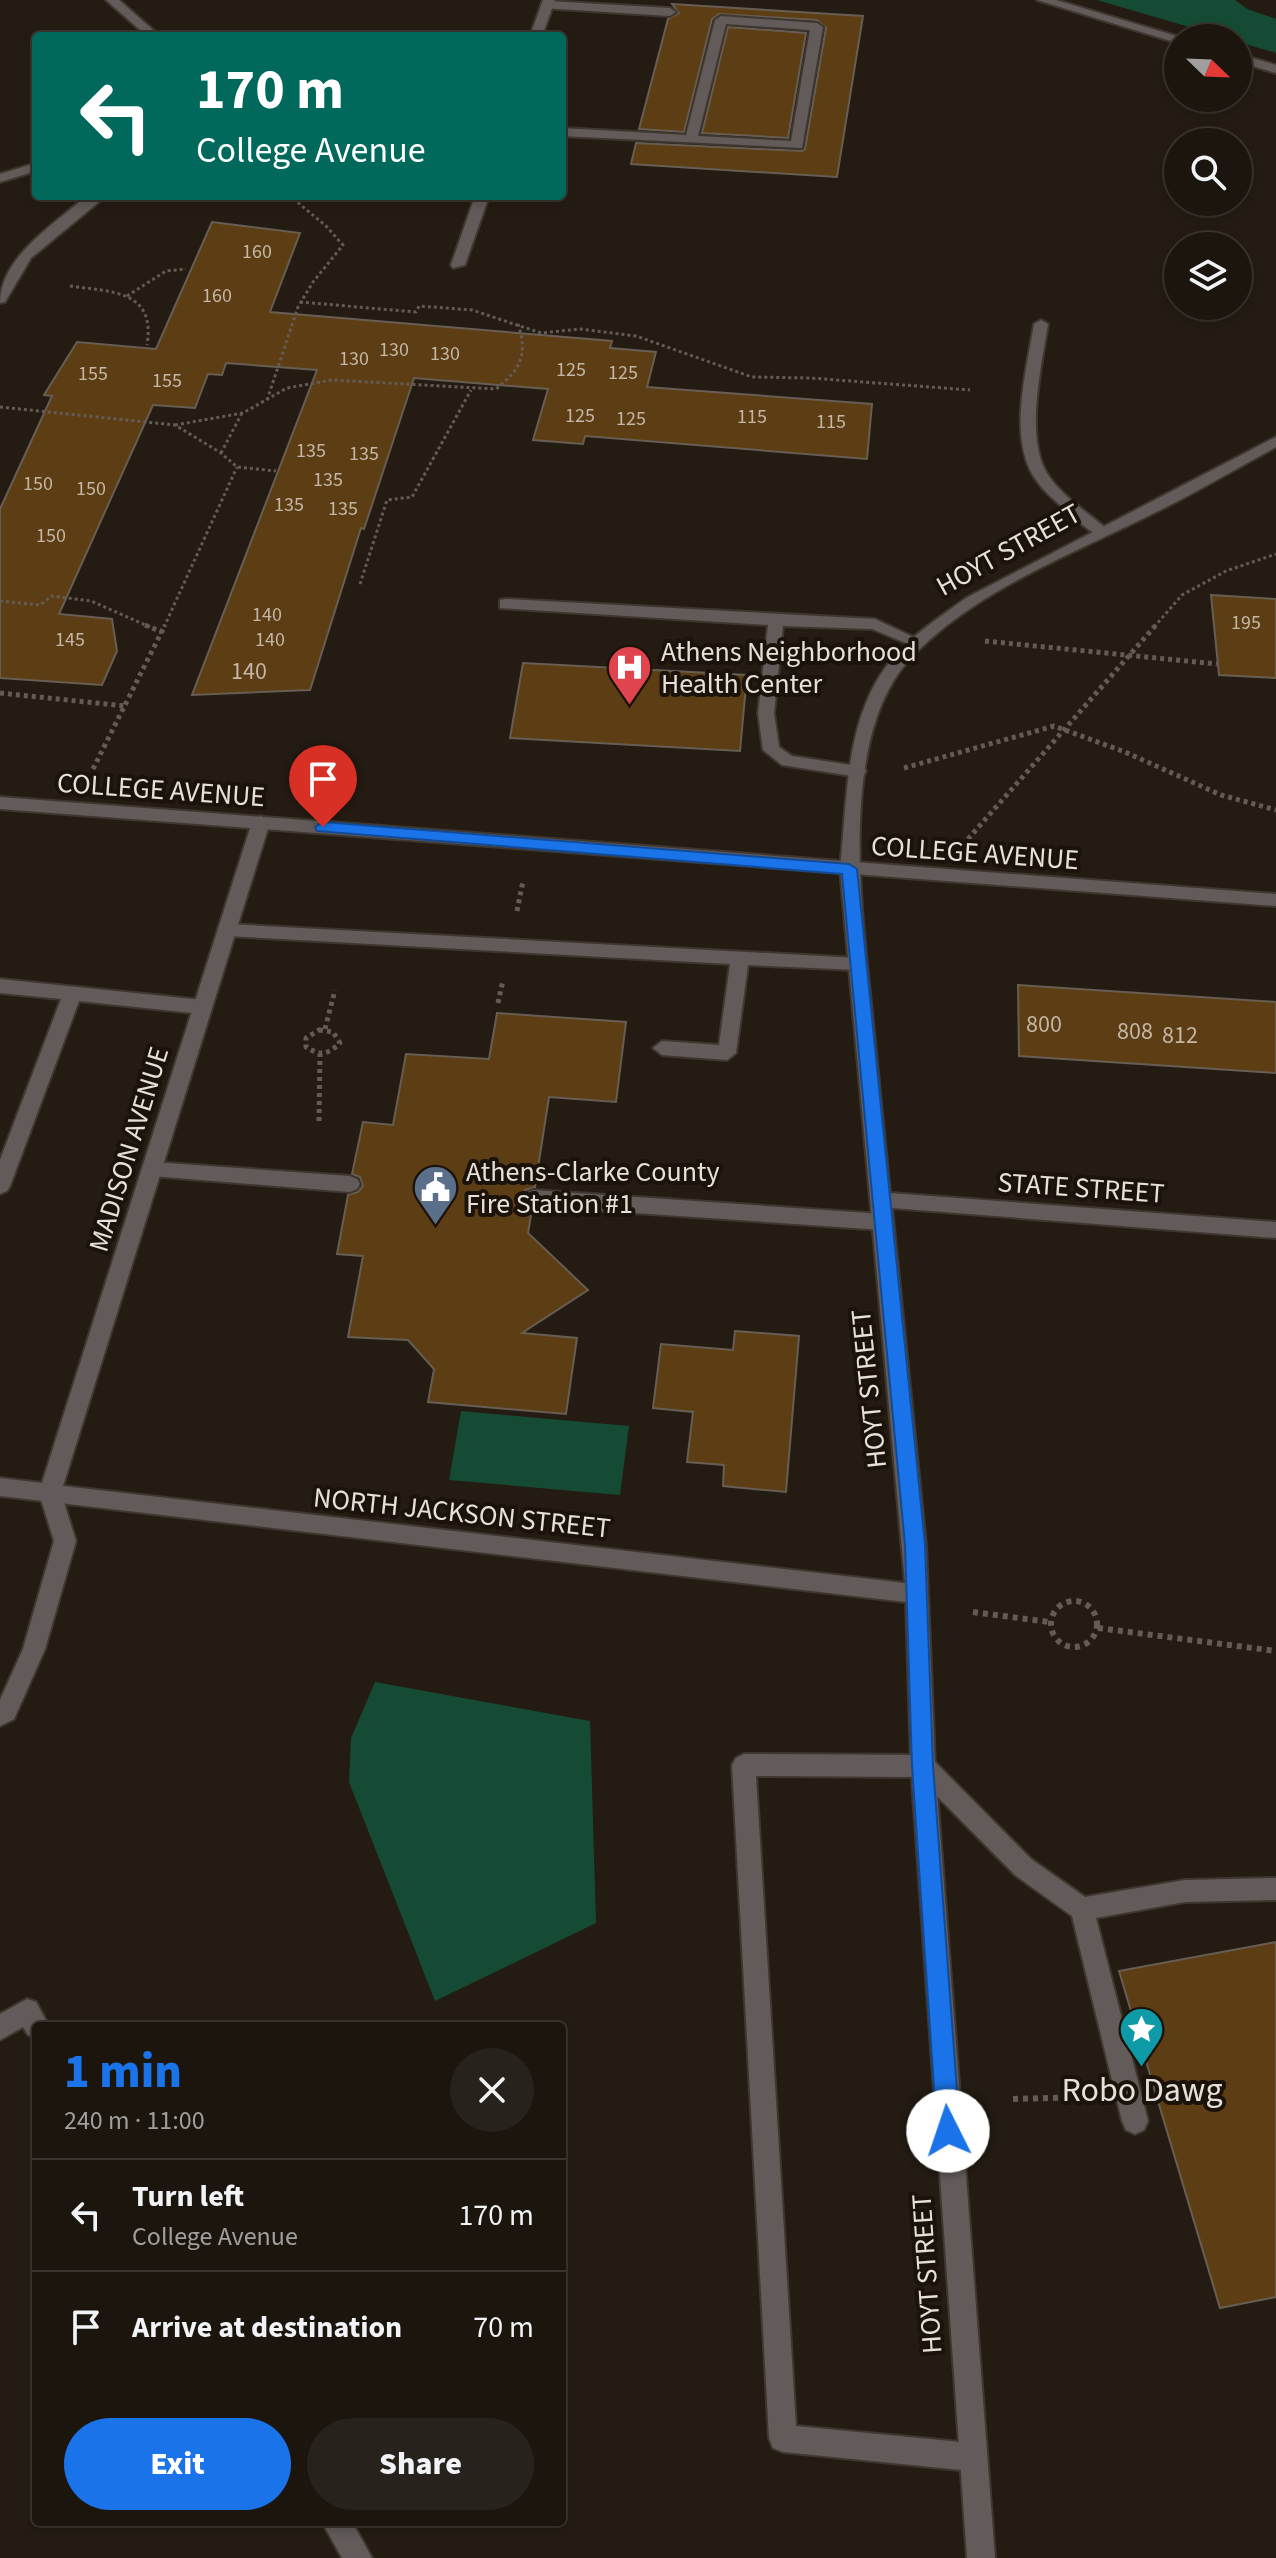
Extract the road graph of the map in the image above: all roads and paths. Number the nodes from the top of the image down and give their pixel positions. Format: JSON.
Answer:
{"nodes":[{"id":1,"x":112,"y":0,"type":"edge"},
{"id":2,"x":1043,"y":0,"type":"edge"},
{"id":3,"x":548,"y":2,"type":"edge"},
{"id":4,"x":670,"y":12,"type":"dead end"},
{"id":5,"x":149,"y":32,"type":"edge"},
{"id":6,"x":537,"y":32,"type":"edge"},
{"id":7,"x":1164,"y":35,"type":"edge"},
{"id":8,"x":1252,"y":62,"type":"edge"},
{"id":9,"x":1276,"y":69,"type":"edge"},
{"id":10,"x":566,"y":132,"type":"edge"},
{"id":11,"x":691,"y":139,"type":"junction"},
{"id":12,"x":32,"y":168,"type":"edge"},
{"id":13,"x":0,"y":178,"type":"edge"},
{"id":14,"x":90,"y":200,"type":"edge"},
{"id":15,"x":294,"y":200,"type":"edge"},
{"id":16,"x":481,"y":200,"type":"edge"},
{"id":17,"x":458,"y":265,"type":"dead end"},
{"id":18,"x":186,"y":269,"type":"dead end"},
{"id":19,"x":70,"y":286,"type":"dead end"},
{"id":20,"x":127,"y":296,"type":"junction"},
{"id":21,"x":0,"y":299,"type":"edge"},
{"id":22,"x":300,"y":302,"type":"junction"},
{"id":23,"x":517,"y":323,"type":"junction"},
{"id":24,"x":1041,"y":324,"type":"dead end"},
{"id":25,"x":147,"y":345,"type":"dead end"},
{"id":26,"x":471,"y":390,"type":"junction"},
{"id":27,"x":970,"y":390,"type":"dead end"},
{"id":28,"x":267,"y":401,"type":"junction"},
{"id":29,"x":0,"y":407,"type":"edge"},
{"id":30,"x":243,"y":413,"type":"junction"},
{"id":31,"x":175,"y":425,"type":"junction"},
{"id":32,"x":1276,"y":441,"type":"edge"},
{"id":33,"x":221,"y":453,"type":"junction"},
{"id":34,"x":237,"y":467,"type":"junction"},
{"id":35,"x":276,"y":471,"type":"dead end"},
{"id":36,"x":1102,"y":532,"type":"junction"},
{"id":37,"x":1276,"y":554,"type":"edge"},
{"id":38,"x":360,"y":584,"type":"dead end"},
{"id":39,"x":0,"y":601,"type":"edge"},
{"id":40,"x":506,"y":604,"type":"dead end"},
{"id":41,"x":776,"y":621,"type":"junction"},
{"id":42,"x":162,"y":632,"type":"junction"},
{"id":43,"x":985,"y":641,"type":"dead end"},
{"id":44,"x":918,"y":643,"type":"junction"},
{"id":45,"x":1129,"y":654,"type":"junction"},
{"id":46,"x":1217,"y":664,"type":"dead end"},
{"id":47,"x":0,"y":693,"type":"edge"},
{"id":48,"x":125,"y":706,"type":"junction"},
{"id":49,"x":1065,"y":729,"type":"junction"},
{"id":50,"x":904,"y":768,"type":"dead end"},
{"id":51,"x":93,"y":769,"type":"dead end"},
{"id":52,"x":858,"y":771,"type":"junction"},
{"id":53,"x":0,"y":803,"type":"edge"},
{"id":54,"x":1276,"y":810,"type":"edge"},
{"id":55,"x":261,"y":822,"type":"junction"},
{"id":56,"x":968,"y":839,"type":"dead end"},
{"id":57,"x":849,"y":869,"type":"junction"},
{"id":58,"x":523,"y":881,"type":"dead end"},
{"id":59,"x":1276,"y":900,"type":"edge"},
{"id":60,"x":515,"y":917,"type":"dead end"},
{"id":61,"x":227,"y":930,"type":"junction"},
{"id":62,"x":740,"y":959,"type":"junction"},
{"id":63,"x":858,"y":964,"type":"junction"},
{"id":64,"x":0,"y":986,"type":"edge"},
{"id":65,"x":335,"y":990,"type":"dead end"},
{"id":66,"x":72,"y":994,"type":"junction"},
{"id":67,"x":202,"y":1007,"type":"junction"},
{"id":68,"x":325,"y":1029,"type":"junction"},
{"id":69,"x":662,"y":1048,"type":"dead end"},
{"id":70,"x":320,"y":1054,"type":"junction"},
{"id":71,"x":319,"y":1121,"type":"dead end"},
{"id":72,"x":152,"y":1169,"type":"junction"},
{"id":73,"x":350,"y":1184,"type":"dead end"},
{"id":74,"x":0,"y":1186,"type":"edge"},
{"id":75,"x":533,"y":1198,"type":"dead end"},
{"id":76,"x":882,"y":1211,"type":"junction"},
{"id":77,"x":1276,"y":1230,"type":"edge"},
{"id":78,"x":0,"y":1487,"type":"edge"},
{"id":79,"x":50,"y":1493,"type":"junction"},
{"id":80,"x":918,"y":1594,"type":"junction"},
{"id":81,"x":973,"y":1612,"type":"dead end"},
{"id":82,"x":1049,"y":1622,"type":"junction"},
{"id":83,"x":1098,"y":1628,"type":"junction"},
{"id":84,"x":1276,"y":1651,"type":"edge"},
{"id":85,"x":0,"y":1716,"type":"edge"},
{"id":86,"x":923,"y":1766,"type":"junction"},
{"id":87,"x":1276,"y":1889,"type":"edge"},
{"id":88,"x":1082,"y":1909,"type":"junction"},
{"id":89,"x":34,"y":2022,"type":"edge"},
{"id":90,"x":0,"y":2028,"type":"edge"},
{"id":91,"x":1128,"y":2094,"type":"junction"},
{"id":92,"x":1013,"y":2099,"type":"dead end"},
{"id":93,"x":1135,"y":2121,"type":"dead end"},
{"id":94,"x":971,"y":2457,"type":"junction"},
{"id":95,"x":338,"y":2526,"type":"edge"},
{"id":96,"x":358,"y":2558,"type":"edge"},
{"id":97,"x":981,"y":2558,"type":"edge"}],
"edges":[{"from":1,"to":5,"type":"street"},
{"from":2,"to":7,"type":"street"},
{"from":3,"to":4,"type":"street"},
{"from":3,"to":6,"type":"street"},
{"from":8,"to":9,"type":"street"},
{"from":10,"to":11,"type":"street"},
{"from":11,"to":11,"type":"street"},
{"from":12,"to":13,"type":"street"},
{"from":14,"to":21,"type":"street"},
{"from":15,"to":22,"type":"path"},
{"from":16,"to":17,"type":"street"},
{"from":18,"to":20,"type":"path"},
{"from":19,"to":20,"type":"path"},
{"from":20,"to":25,"type":"path"},
{"from":22,"to":23,"type":"path"},
{"from":22,"to":28,"type":"path"},
{"from":23,"to":26,"type":"path"},
{"from":23,"to":27,"type":"path"},
{"from":24,"to":36,"type":"street"},
{"from":26,"to":28,"type":"path"},
{"from":26,"to":38,"type":"path"},
{"from":28,"to":30,"type":"path"},
{"from":29,"to":31,"type":"path"},
{"from":30,"to":31,"type":"path"},
{"from":30,"to":33,"type":"path"},
{"from":31,"to":33,"type":"path"},
{"from":32,"to":36,"type":"street","name":"HOYT STREET"},
{"from":33,"to":34,"type":"path"},
{"from":34,"to":35,"type":"path"},
{"from":34,"to":42,"type":"path"},
{"from":36,"to":44,"type":"street","name":"HOYT STREET"},
{"from":37,"to":45,"type":"path"},
{"from":39,"to":42,"type":"path"},
{"from":40,"to":41,"type":"street"},
{"from":41,"to":44,"type":"street"},
{"from":41,"to":52,"type":"street"},
{"from":42,"to":48,"type":"path"},
{"from":43,"to":45,"type":"path"},
{"from":44,"to":52,"type":"street","name":"HOYT STREET"},
{"from":45,"to":46,"type":"path"},
{"from":45,"to":49,"type":"path"},
{"from":47,"to":48,"type":"path"},
{"from":48,"to":51,"type":"path"},
{"from":49,"to":50,"type":"path"},
{"from":49,"to":54,"type":"path"},
{"from":49,"to":56,"type":"path"},
{"from":52,"to":57,"type":"street","name":"HOYT STREET"},
{"from":53,"to":55,"type":"street","name":"COLLEGE AVENUE"},
{"from":55,"to":57,"type":"street","name":"COLLEGE AVENUE"},
{"from":55,"to":61,"type":"street","name":"MADISON AVENUE"},
{"from":57,"to":59,"type":"street","name":"COLLEGE AVENUE"},
{"from":57,"to":63,"type":"street","name":"HOYT STREET"},
{"from":58,"to":60,"type":"path"},
{"from":61,"to":62,"type":"street"},
{"from":61,"to":67,"type":"street","name":"MADISON AVENUE"},
{"from":62,"to":63,"type":"street"},
{"from":62,"to":69,"type":"street"},
{"from":63,"to":76,"type":"street","name":"HOYT STREET"},
{"from":64,"to":66,"type":"street"},
{"from":65,"to":68,"type":"path"},
{"from":66,"to":67,"type":"street"},
{"from":66,"to":74,"type":"street"},
{"from":67,"to":72,"type":"street","name":"MADISON AVENUE"},
{"from":68,"to":70,"type":"path"},
{"from":68,"to":70,"type":"path"},
{"from":70,"to":71,"type":"path"},
{"from":72,"to":73,"type":"street"},
{"from":72,"to":79,"type":"street","name":"MADISON AVENUE"},
{"from":75,"to":76,"type":"street","name":"STATE STREET"},
{"from":76,"to":77,"type":"street","name":"STATE STREET"},
{"from":76,"to":80,"type":"street","name":"HOYT STREET"},
{"from":78,"to":79,"type":"street","name":"NORTH JACKSON STREET"},
{"from":79,"to":80,"type":"street","name":"NORTH JACKSON STREET"},
{"from":79,"to":85,"type":"street"},
{"from":80,"to":86,"type":"street","name":"HOYT STREET"},
{"from":81,"to":82,"type":"path"},
{"from":82,"to":83,"type":"path"},
{"from":82,"to":83,"type":"path"},
{"from":83,"to":84,"type":"path"},
{"from":86,"to":88,"type":"street"},
{"from":86,"to":94,"type":"street","name":"HOYT STREET"},
{"from":86,"to":94,"type":"street"},
{"from":87,"to":88,"type":"street"},
{"from":88,"to":91,"type":"street"},
{"from":89,"to":90,"type":"street"},
{"from":91,"to":92,"type":"path"},
{"from":91,"to":93,"type":"street"},
{"from":94,"to":97,"type":"street","name":"HOYT STREET"},
{"from":95,"to":96,"type":"street"}]}
